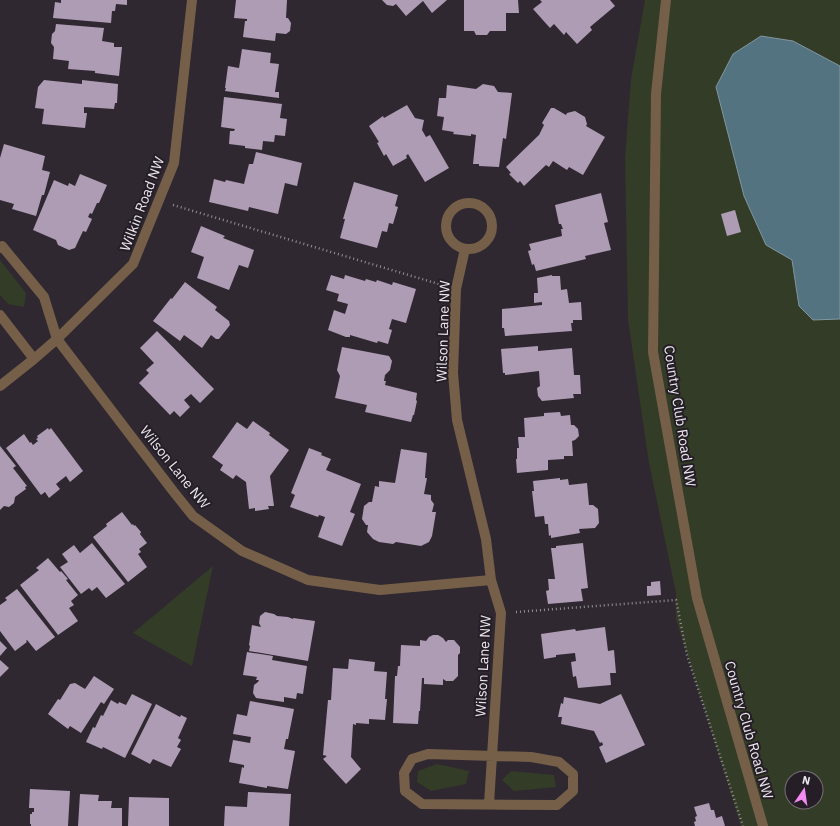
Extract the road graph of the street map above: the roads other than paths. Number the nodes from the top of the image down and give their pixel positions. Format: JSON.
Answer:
{"nodes":[{"id":1,"x":192,"y":0,"type":"edge"},
{"id":2,"x":666,"y":0,"type":"edge"},
{"id":3,"x":0,"y":248,"type":"edge"},
{"id":4,"x":465,"y":249,"type":"junction"},
{"id":5,"x":0,"y":315,"type":"edge"},
{"id":6,"x":57,"y":339,"type":"junction"},
{"id":7,"x":34,"y":359,"type":"junction"},
{"id":8,"x":0,"y":386,"type":"edge"},
{"id":9,"x":491,"y":580,"type":"junction"},
{"id":10,"x":492,"y":756,"type":"junction"},
{"id":11,"x":489,"y":804,"type":"junction"},
{"id":12,"x":763,"y":826,"type":"edge"}],
"edges":[{"from":1,"to":6,"type":"street","name":"Wilkin Road NW"},
{"from":2,"to":12,"type":"street","name":"Country Club Road NW"},
{"from":3,"to":6,"type":"street"},
{"from":4,"to":4,"type":"street"},
{"from":4,"to":9,"type":"street","name":"Wilson Lane NW"},
{"from":5,"to":7,"type":"street"},
{"from":6,"to":7,"type":"street","name":"Wilkin Road NW"},
{"from":6,"to":9,"type":"street","name":"Wilson Lane NW"},
{"from":7,"to":8,"type":"street","name":"Wilkin Road NW"},
{"from":9,"to":10,"type":"street","name":"Wilson Lane NW"},
{"from":10,"to":11,"type":"street","name":"Wilson Lane NW"},
{"from":10,"to":11,"type":"street"},
{"from":10,"to":11,"type":"street"}]}
